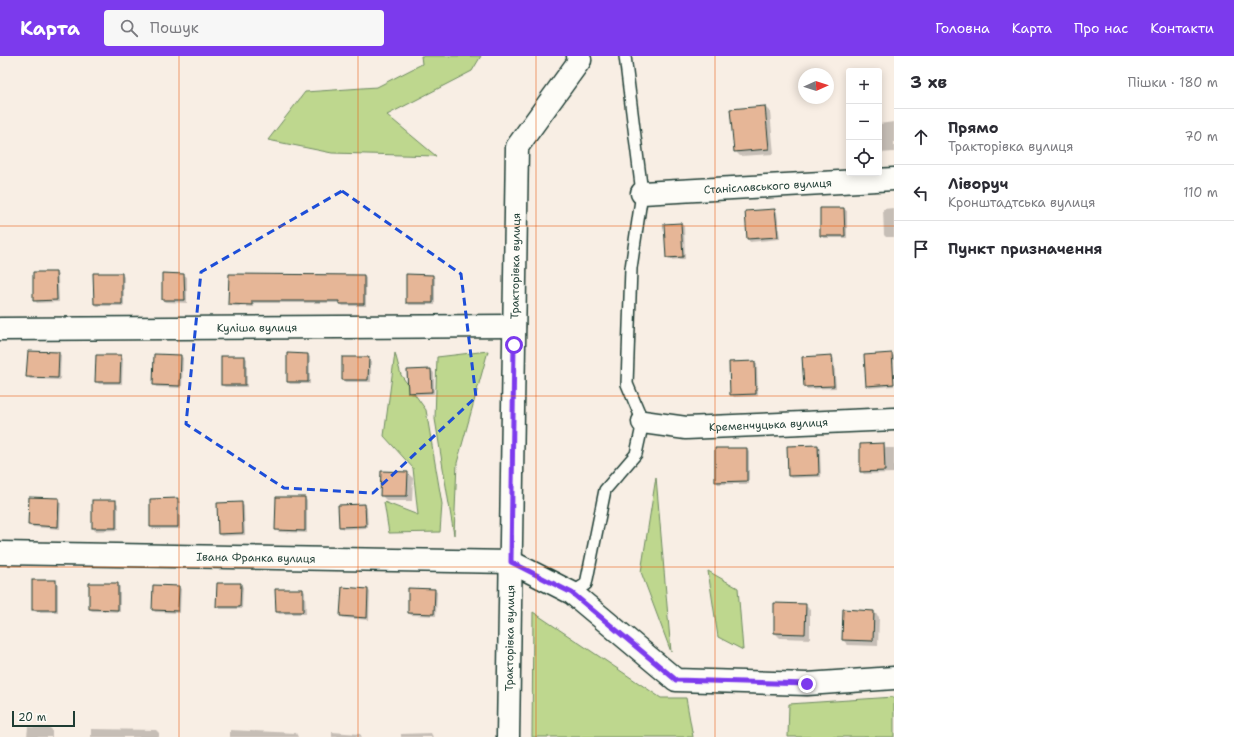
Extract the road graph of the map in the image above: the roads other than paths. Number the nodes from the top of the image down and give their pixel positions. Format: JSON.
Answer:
{"nodes":[{"id":1,"x":578,"y":56,"type":"edge"},
{"id":2,"x":625,"y":56,"type":"edge"},
{"id":3,"x":894,"y":180,"type":"edge"},
{"id":4,"x":642,"y":193,"type":"junction"},
{"id":5,"x":514,"y":326,"type":"junction"},
{"id":6,"x":0,"y":329,"type":"edge"},
{"id":7,"x":894,"y":419,"type":"edge"},
{"id":8,"x":643,"y":422,"type":"junction"},
{"id":9,"x":0,"y":553,"type":"edge"},
{"id":10,"x":511,"y":562,"type":"junction"},
{"id":11,"x":572,"y":593,"type":"junction"},
{"id":12,"x":894,"y":678,"type":"edge"},
{"id":13,"x":508,"y":737,"type":"edge"}],
"edges":[{"from":1,"to":5,"type":"street","name":"Тракторівка вулиця"},
{"from":2,"to":4,"type":"lane"},
{"from":3,"to":4,"type":"street","name":"Станіславського вулиця"},
{"from":4,"to":8,"type":"lane"},
{"from":5,"to":6,"type":"street","name":"Куліша вулиця"},
{"from":5,"to":10,"type":"street","name":"Тракторівка вулиця"},
{"from":7,"to":8,"type":"street","name":"Кременчуцька вулиця"},
{"from":8,"to":11,"type":"lane"},
{"from":9,"to":10,"type":"street","name":"Івана Франка вулиця"},
{"from":10,"to":11,"type":"street"},
{"from":10,"to":13,"type":"street","name":"Тракторівка вулиця"},
{"from":11,"to":12,"type":"street"}]}
